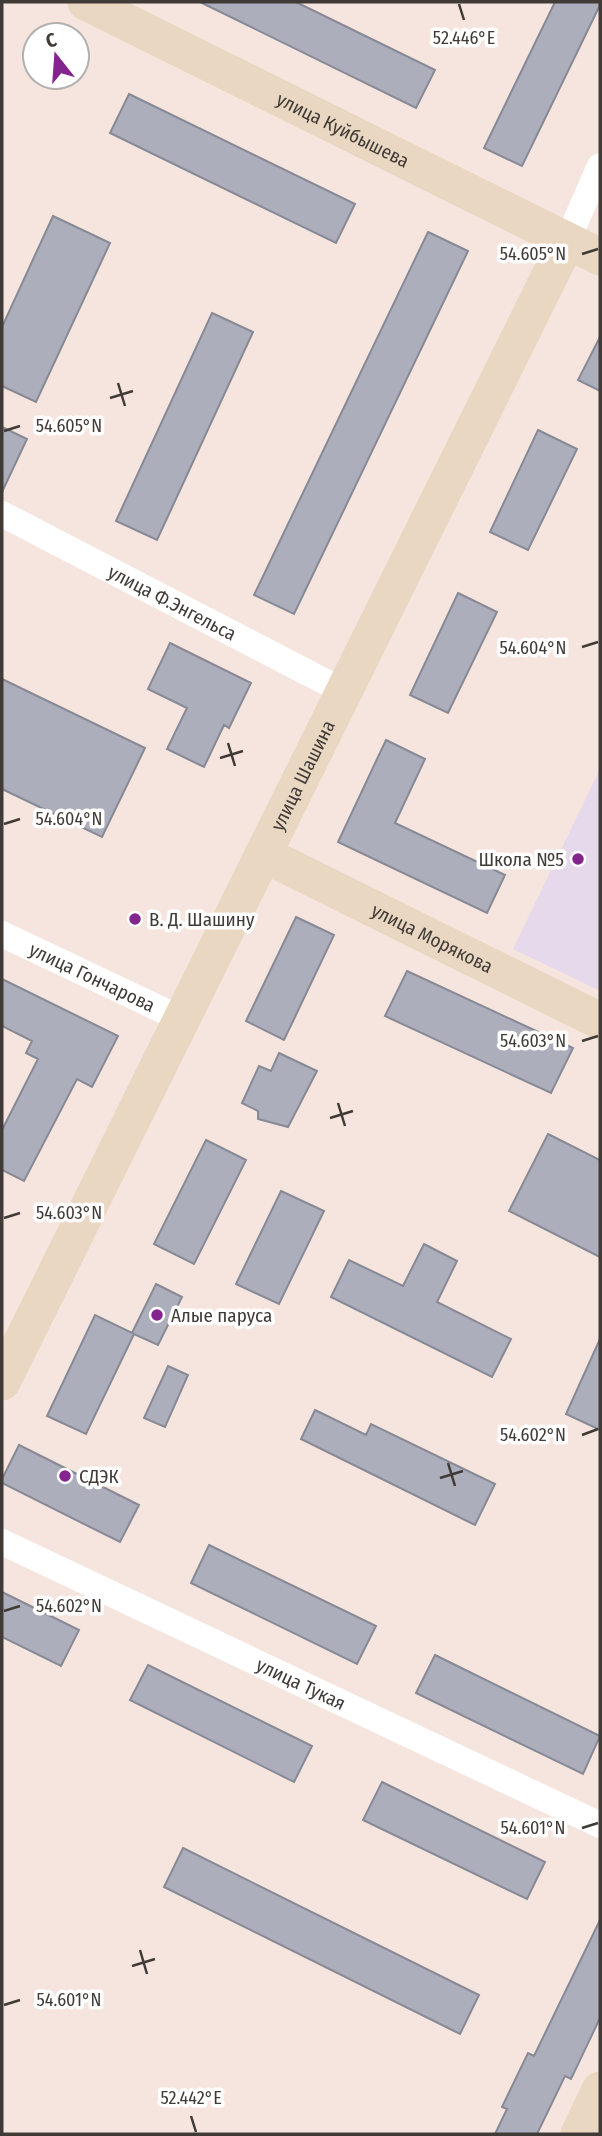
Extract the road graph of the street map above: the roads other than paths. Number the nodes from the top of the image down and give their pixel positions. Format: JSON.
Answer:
{"nodes":[{"id":1,"x":86,"y":2,"type":"edge"},
{"id":2,"x":600,"y":166,"type":"edge"},
{"id":3,"x":567,"y":241,"type":"junction"},
{"id":4,"x":600,"y":257,"type":"edge"},
{"id":5,"x":2,"y":514,"type":"edge"},
{"id":6,"x":343,"y":691,"type":"junction"},
{"id":7,"x":263,"y":853,"type":"junction"},
{"id":8,"x":2,"y":934,"type":"edge"},
{"id":9,"x":181,"y":1019,"type":"junction"},
{"id":10,"x":600,"y":1021,"type":"edge"},
{"id":11,"x":2,"y":1382,"type":"edge"},
{"id":12,"x":2,"y":1542,"type":"edge"},
{"id":13,"x":600,"y":1825,"type":"edge"},
{"id":14,"x":600,"y":2090,"type":"edge"},
{"id":15,"x":579,"y":2134,"type":"edge"}],
"edges":[{"from":1,"to":3,"type":"main road","name":"улица Куйбышева"},
{"from":2,"to":3,"type":"street","name":"улица Шашина"},
{"from":3,"to":4,"type":"main road","name":"улица Куйбышева"},
{"from":3,"to":6,"type":"main road","name":"улица Шашина"},
{"from":5,"to":6,"type":"street","name":"улица Ф.Энгельса"},
{"from":6,"to":7,"type":"main road","name":"улица Шашина"},
{"from":7,"to":9,"type":"main road","name":"улица Шашина"},
{"from":7,"to":10,"type":"main road","name":"улица Морякова"},
{"from":8,"to":9,"type":"street","name":"улица Гончарова"},
{"from":9,"to":11,"type":"main road","name":"улица Шашина"},
{"from":12,"to":13,"type":"street","name":"улица Тукая"},
{"from":14,"to":15,"type":"main road"}]}
